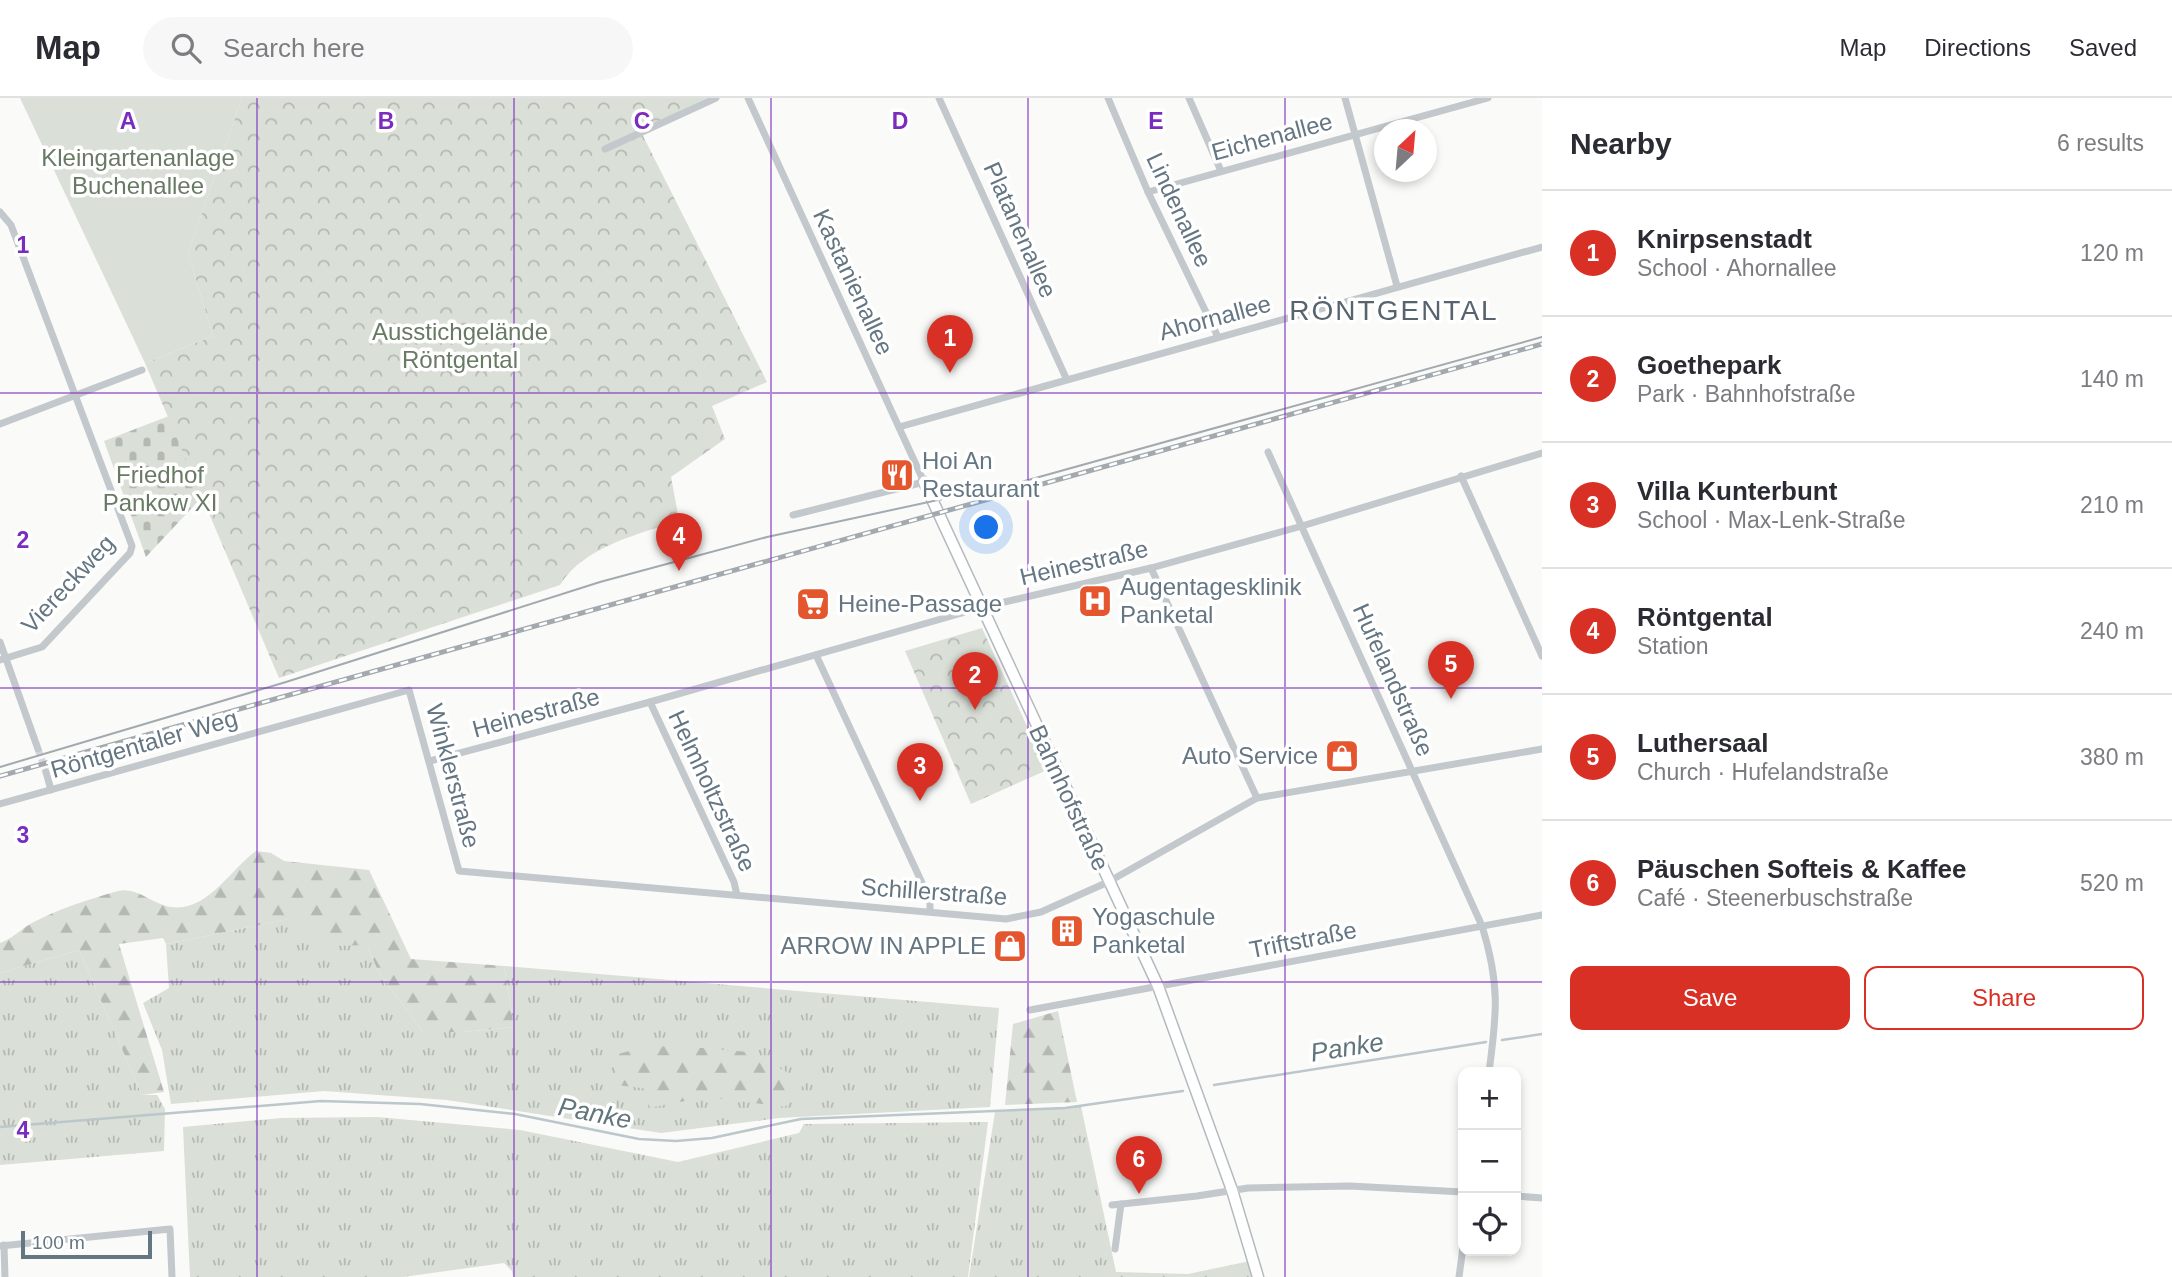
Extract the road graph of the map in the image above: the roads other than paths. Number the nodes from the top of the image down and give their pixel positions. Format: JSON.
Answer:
{"nodes":[{"id":1,"x":716,"y":98,"type":"edge"},
{"id":2,"x":748,"y":98,"type":"edge"},
{"id":3,"x":939,"y":98,"type":"edge"},
{"id":4,"x":1108,"y":98,"type":"edge"},
{"id":5,"x":1189,"y":98,"type":"edge"},
{"id":6,"x":1345,"y":98,"type":"edge"},
{"id":7,"x":1488,"y":98,"type":"edge"},
{"id":8,"x":1355,"y":135,"type":"junction"},
{"id":9,"x":605,"y":149,"type":"dead end"},
{"id":10,"x":1221,"y":171,"type":"junction"},
{"id":11,"x":1148,"y":192,"type":"junction"},
{"id":12,"x":0,"y":212,"type":"edge"},
{"id":13,"x":1542,"y":247,"type":"edge"},
{"id":14,"x":1397,"y":286,"type":"junction"},
{"id":15,"x":1218,"y":337,"type":"junction"},
{"id":16,"x":142,"y":370,"type":"dead end"},
{"id":17,"x":1066,"y":379,"type":"junction"},
{"id":18,"x":77,"y":395,"type":"junction"},
{"id":19,"x":0,"y":424,"type":"edge"},
{"id":20,"x":899,"y":427,"type":"junction"},
{"id":21,"x":1268,"y":452,"type":"dead end"},
{"id":22,"x":1542,"y":453,"type":"edge"},
{"id":23,"x":1461,"y":476,"type":"junction"},
{"id":24,"x":924,"y":482,"type":"junction"},
{"id":25,"x":793,"y":516,"type":"dead end"},
{"id":26,"x":1302,"y":526,"type":"junction"},
{"id":27,"x":1151,"y":568,"type":"junction"},
{"id":28,"x":983,"y":607,"type":"junction"},
{"id":29,"x":0,"y":642,"type":"edge"},
{"id":30,"x":816,"y":655,"type":"junction"},
{"id":31,"x":1542,"y":656,"type":"edge"},
{"id":32,"x":3,"y":659,"type":"edge"},
{"id":33,"x":409,"y":690,"type":"joint"},
{"id":34,"x":650,"y":702,"type":"junction"},
{"id":35,"x":38,"y":749,"type":"tunnel mouth"},
{"id":36,"x":1542,"y":749,"type":"edge"},
{"id":37,"x":430,"y":761,"type":"junction"},
{"id":38,"x":46,"y":772,"type":"tunnel mouth"},
{"id":39,"x":1413,"y":772,"type":"junction"},
{"id":40,"x":51,"y":790,"type":"junction"},
{"id":41,"x":1257,"y":798,"type":"junction"},
{"id":42,"x":0,"y":804,"type":"edge"},
{"id":43,"x":459,"y":871,"type":"joint"},
{"id":44,"x":1108,"y":881,"type":"junction"},
{"id":45,"x":737,"y":895,"type":"junction"},
{"id":46,"x":930,"y":911,"type":"junction"},
{"id":47,"x":1542,"y":915,"type":"edge"},
{"id":48,"x":1482,"y":926,"type":"junction"},
{"id":49,"x":1158,"y":986,"type":"junction"},
{"id":50,"x":1030,"y":1010,"type":"dead end"},
{"id":51,"x":1490,"y":1067,"type":"edge"},
{"id":52,"x":1232,"y":1190,"type":"junction"},
{"id":53,"x":1458,"y":1192,"type":"edge"},
{"id":54,"x":1521,"y":1196,"type":"edge"},
{"id":55,"x":1542,"y":1198,"type":"edge"},
{"id":56,"x":1121,"y":1204,"type":"junction"},
{"id":57,"x":1112,"y":1205,"type":"dead end"},
{"id":58,"x":2,"y":1246,"type":"edge"},
{"id":59,"x":1115,"y":1249,"type":"dead end"},
{"id":60,"x":1462,"y":1256,"type":"edge"},
{"id":61,"x":5,"y":1277,"type":"edge"},
{"id":62,"x":172,"y":1277,"type":"edge"},
{"id":63,"x":1258,"y":1277,"type":"edge"},
{"id":64,"x":1459,"y":1277,"type":"edge"}],
"edges":[{"from":1,"to":9,"type":"street"},
{"from":2,"to":20,"type":"street","name":"Kastanienallee"},
{"from":3,"to":17,"type":"street","name":"Platanenallee"},
{"from":4,"to":11,"type":"street","name":"Lindenallee"},
{"from":5,"to":10,"type":"street"},
{"from":6,"to":8,"type":"street"},
{"from":7,"to":8,"type":"street","name":"Eichenallee"},
{"from":8,"to":10,"type":"street","name":"Eichenallee"},
{"from":8,"to":14,"type":"street"},
{"from":10,"to":11,"type":"street","name":"Eichenallee"},
{"from":11,"to":15,"type":"street","name":"Lindenallee"},
{"from":12,"to":18,"type":"street"},
{"from":13,"to":14,"type":"street","name":"Ahornallee"},
{"from":14,"to":15,"type":"street","name":"Ahornallee"},
{"from":15,"to":17,"type":"street","name":"Ahornallee"},
{"from":16,"to":18,"type":"street"},
{"from":17,"to":20,"type":"street","name":"Ahornallee"},
{"from":18,"to":19,"type":"street"},
{"from":18,"to":32,"type":"street","name":"Viereckweg"},
{"from":20,"to":24,"type":"street","name":"Kastanienallee"},
{"from":21,"to":26,"type":"street","name":"Hufelandstraße"},
{"from":22,"to":23,"type":"street","name":"Heinestraße"},
{"from":23,"to":26,"type":"street","name":"Heinestraße"},
{"from":23,"to":31,"type":"street"},
{"from":24,"to":25,"type":"street"},
{"from":24,"to":28,"type":"street","name":"Bahnhofstraße"},
{"from":26,"to":27,"type":"street","name":"Heinestraße"},
{"from":26,"to":39,"type":"street","name":"Hufelandstraße"},
{"from":27,"to":28,"type":"street","name":"Heinestraße"},
{"from":27,"to":41,"type":"street"},
{"from":28,"to":30,"type":"street","name":"Heinestraße"},
{"from":28,"to":44,"type":"street","name":"Bahnhofstraße"},
{"from":29,"to":32,"type":"street"},
{"from":30,"to":34,"type":"street","name":"Heinestraße"},
{"from":30,"to":46,"type":"street"},
{"from":32,"to":35,"type":"street"},
{"from":33,"to":37,"type":"street","name":"Winklerstraße"},
{"from":33,"to":40,"type":"street","name":"Röntgentaler Weg"},
{"from":34,"to":37,"type":"street","name":"Heinestraße"},
{"from":34,"to":45,"type":"street","name":"Helmholtzstraße"},
{"from":36,"to":39,"type":"street","name":"Schillerstraße"},
{"from":37,"to":43,"type":"street","name":"Winklerstraße"},
{"from":38,"to":40,"type":"street"},
{"from":39,"to":41,"type":"street","name":"Schillerstraße"},
{"from":39,"to":48,"type":"street","name":"Hufelandstraße"},
{"from":40,"to":42,"type":"street","name":"Röntgentaler Weg"},
{"from":41,"to":44,"type":"street","name":"Schillerstraße"},
{"from":43,"to":45,"type":"street","name":"Schillerstraße"},
{"from":44,"to":46,"type":"street","name":"Schillerstraße"},
{"from":44,"to":49,"type":"street","name":"Bahnhofstraße"},
{"from":45,"to":46,"type":"street","name":"Schillerstraße"},
{"from":47,"to":48,"type":"street","name":"Triftstraße"},
{"from":48,"to":49,"type":"street","name":"Triftstraße"},
{"from":48,"to":51,"type":"street","name":"Hufelandstraße"},
{"from":49,"to":50,"type":"street","name":"Triftstraße"},
{"from":49,"to":52,"type":"street","name":"Bahnhofstraße"},
{"from":52,"to":53,"type":"street"},
{"from":52,"to":56,"type":"street"},
{"from":52,"to":63,"type":"street","name":"Bahnhofstraße"},
{"from":54,"to":55,"type":"street"},
{"from":56,"to":57,"type":"street"},
{"from":56,"to":59,"type":"street"},
{"from":58,"to":61,"type":"street"},
{"from":58,"to":62,"type":"street"},
{"from":60,"to":64,"type":"street"}]}
